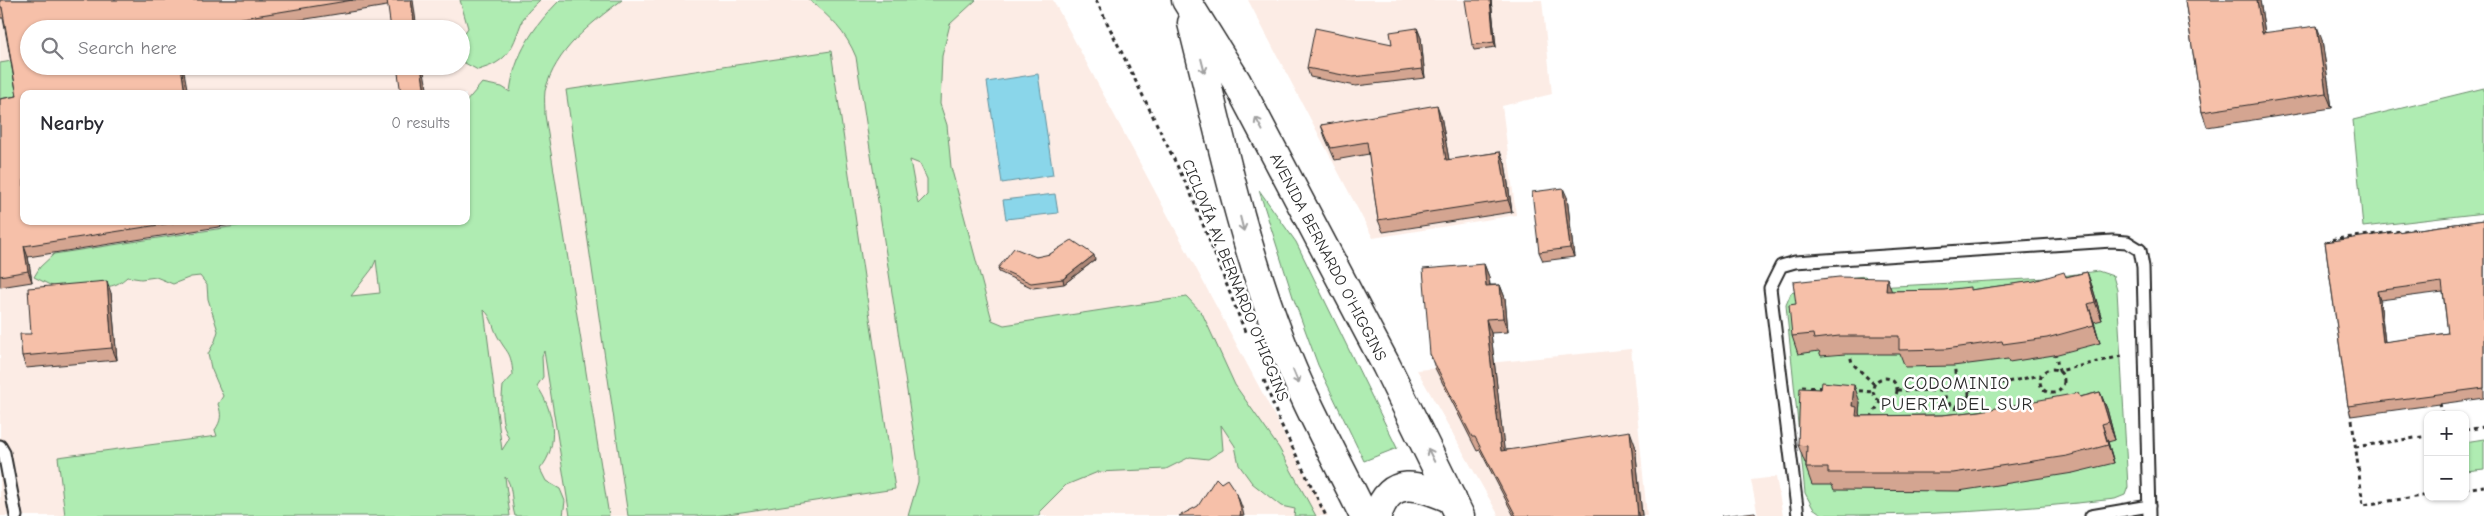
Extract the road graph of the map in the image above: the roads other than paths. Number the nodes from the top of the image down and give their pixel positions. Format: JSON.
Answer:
{"nodes":[{"id":1,"x":1186,"y":1,"type":"edge"},
{"id":2,"x":0,"y":446,"type":"edge"},
{"id":3,"x":1456,"y":507,"type":"edge"},
{"id":4,"x":2149,"y":511,"type":"edge"},
{"id":5,"x":16,"y":516,"type":"edge"},
{"id":6,"x":1364,"y":516,"type":"edge"},
{"id":7,"x":1377,"y":516,"type":"edge"},
{"id":8,"x":1798,"y":516,"type":"edge"},
{"id":9,"x":2091,"y":516,"type":"edge"}],
"edges":[{"from":3,"to":1,"type":"main road","name":"AVENIDA BERNARDO O'HIGGINS","one_way":true},
{"from":1,"to":6,"type":"main road","name":"AVENIDA BERNARDO O'HIGGINS","one_way":true},
{"from":2,"to":5,"type":"lane"},
{"from":3,"to":7,"type":"main road"},
{"from":4,"to":8,"type":"lane"},
{"from":4,"to":9,"type":"lane"}]}
